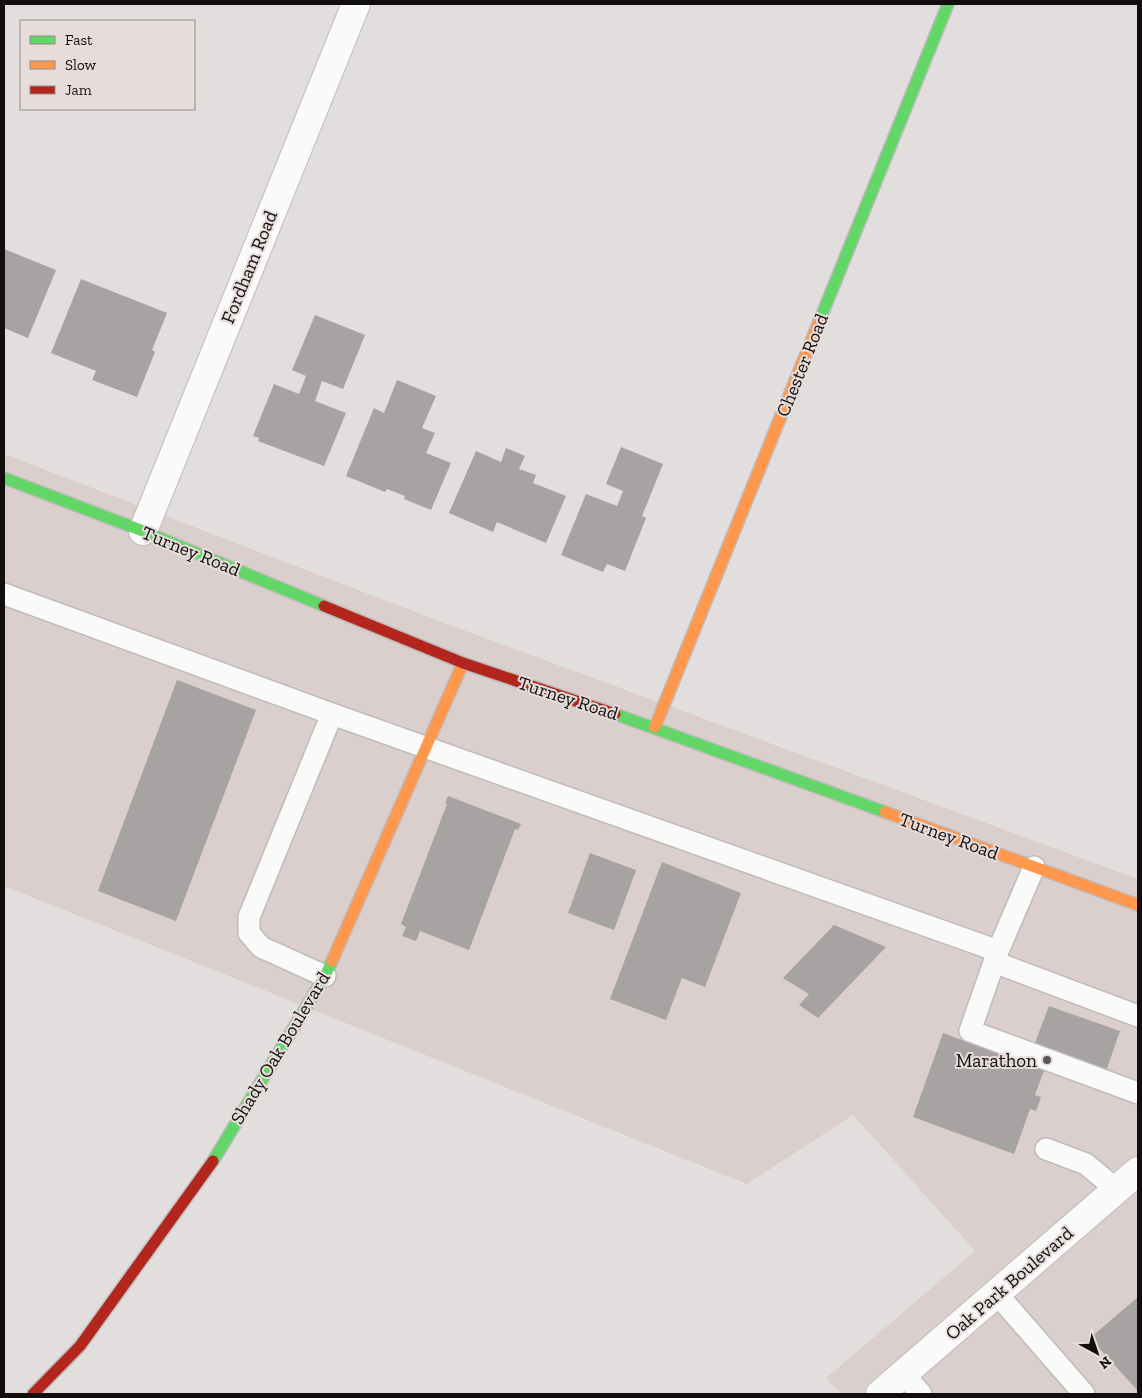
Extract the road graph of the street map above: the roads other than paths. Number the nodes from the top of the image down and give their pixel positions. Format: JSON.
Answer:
{"nodes":[{"id":1,"x":356,"y":4,"type":"edge"},
{"id":2,"x":948,"y":4,"type":"edge"},
{"id":3,"x":4,"y":478,"type":"edge"},
{"id":4,"x":143,"y":531,"type":"junction"},
{"id":5,"x":4,"y":594,"type":"edge"},
{"id":6,"x":463,"y":663,"type":"junction"},
{"id":7,"x":332,"y":714,"type":"junction"},
{"id":8,"x":655,"y":727,"type":"junction"},
{"id":9,"x":426,"y":747,"type":"junction"},
{"id":10,"x":1034,"y":867,"type":"junction"},
{"id":11,"x":1138,"y":905,"type":"edge"},
{"id":12,"x":996,"y":956,"type":"junction"},
{"id":13,"x":325,"y":976,"type":"junction"},
{"id":14,"x":1138,"y":1016,"type":"edge"},
{"id":15,"x":1138,"y":1093,"type":"edge"},
{"id":16,"x":1046,"y":1149,"type":"dead end"},
{"id":17,"x":1138,"y":1171,"type":"edge"},
{"id":18,"x":1117,"y":1190,"type":"junction"},
{"id":19,"x":997,"y":1294,"type":"junction"},
{"id":20,"x":912,"y":1384,"type":"edge"},
{"id":21,"x":33,"y":1394,"type":"edge"},
{"id":22,"x":880,"y":1394,"type":"edge"},
{"id":23,"x":1084,"y":1394,"type":"edge"}],
"edges":[{"from":1,"to":4,"type":"street","name":"Fordham Road"},
{"from":2,"to":8,"type":"street","name":"Chester Road"},
{"from":3,"to":4,"type":"street","name":"Turney Road"},
{"from":4,"to":6,"type":"street","name":"Turney Road"},
{"from":5,"to":7,"type":"lane"},
{"from":6,"to":8,"type":"street","name":"Turney Road"},
{"from":6,"to":9,"type":"street","name":"Shady Oak Boulevard"},
{"from":7,"to":9,"type":"lane"},
{"from":7,"to":13,"type":"lane"},
{"from":8,"to":10,"type":"street","name":"Turney Road"},
{"from":9,"to":12,"type":"lane"},
{"from":9,"to":13,"type":"street","name":"Shady Oak Boulevard"},
{"from":10,"to":11,"type":"street","name":"Turney Road"},
{"from":10,"to":12,"type":"lane"},
{"from":12,"to":14,"type":"lane"},
{"from":12,"to":15,"type":"lane"},
{"from":13,"to":21,"type":"street","name":"Shady Oak Boulevard"},
{"from":16,"to":18,"type":"lane"},
{"from":17,"to":18,"type":"street","name":"Oak Park Boulevard"},
{"from":18,"to":19,"type":"street","name":"Oak Park Boulevard"},
{"from":19,"to":20,"type":"street","name":"Oak Park Boulevard"},
{"from":19,"to":23,"type":"lane"},
{"from":20,"to":22,"type":"street","name":"Oak Park Boulevard"}]}
